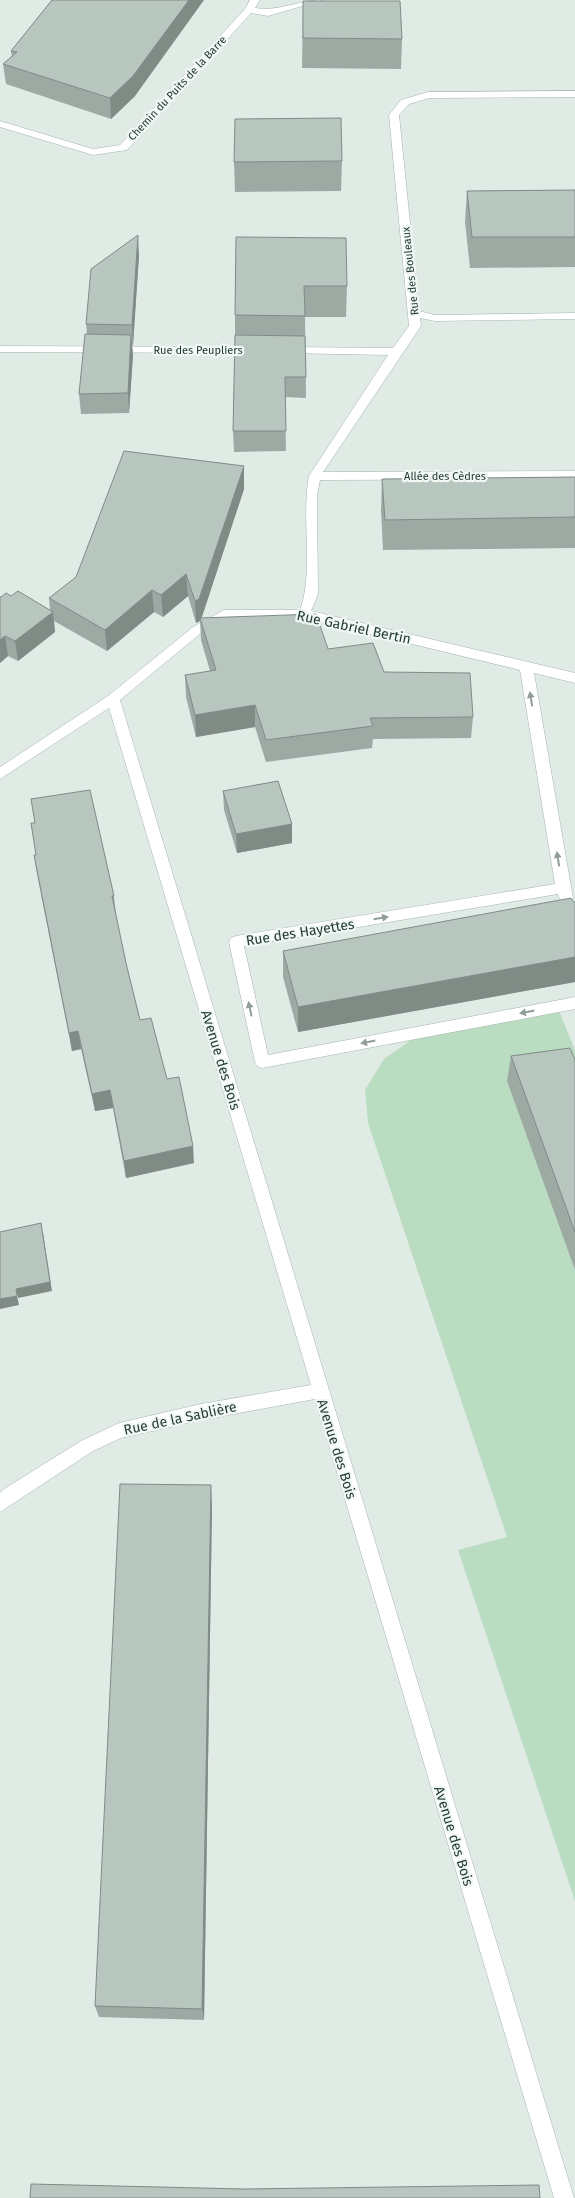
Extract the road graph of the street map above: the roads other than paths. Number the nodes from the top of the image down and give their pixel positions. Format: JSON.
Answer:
{"nodes":[{"id":1,"x":255,"y":0,"type":"edge"},
{"id":2,"x":318,"y":0,"type":"edge"},
{"id":3,"x":249,"y":10,"type":"junction"},
{"id":4,"x":575,"y":94,"type":"edge"},
{"id":5,"x":0,"y":124,"type":"edge"},
{"id":6,"x":414,"y":313,"type":"junction"},
{"id":7,"x":575,"y":316,"type":"edge"},
{"id":8,"x":0,"y":349,"type":"edge"},
{"id":9,"x":396,"y":352,"type":"junction"},
{"id":10,"x":575,"y":475,"type":"edge"},
{"id":11,"x":315,"y":476,"type":"junction"},
{"id":12,"x":304,"y":614,"type":"junction"},
{"id":13,"x":526,"y":666,"type":"junction"},
{"id":14,"x":575,"y":678,"type":"edge"},
{"id":15,"x":113,"y":698,"type":"junction"},
{"id":16,"x":0,"y":774,"type":"edge"},
{"id":17,"x":563,"y":888,"type":"junction"},
{"id":18,"x":571,"y":914,"type":"edge"},
{"id":19,"x":575,"y":1003,"type":"edge"},
{"id":20,"x":320,"y":1391,"type":"junction"},
{"id":21,"x":0,"y":1504,"type":"edge"},
{"id":22,"x":564,"y":2198,"type":"edge"}],
"edges":[{"from":1,"to":3,"type":"street","name":"Chemin du Puits de la Barre"},
{"from":2,"to":3,"type":"street"},
{"from":3,"to":5,"type":"street","name":"Chemin du Puits de la Barre"},
{"from":4,"to":6,"type":"street","name":"Rue des Bouleaux"},
{"from":6,"to":7,"type":"street"},
{"from":6,"to":9,"type":"street","name":"Rue des Bouleaux"},
{"from":8,"to":9,"type":"street","name":"Rue des Peupliers"},
{"from":9,"to":11,"type":"street","name":"Rue des Bouleaux"},
{"from":10,"to":11,"type":"street","name":"Allée des Cèdres"},
{"from":11,"to":12,"type":"street","name":"Rue des Bouleaux"},
{"from":12,"to":13,"type":"street","name":"Rue Gabriel Bertin"},
{"from":12,"to":15,"type":"street","name":"Rue Gabriel Bertin"},
{"from":13,"to":14,"type":"street","name":"Rue Gabriel Bertin"},
{"from":17,"to":13,"type":"street","one_way":true},
{"from":15,"to":16,"type":"street","name":"Rue Gabriel Bertin"},
{"from":15,"to":20,"type":"street","name":"Avenue des Bois"},
{"from":17,"to":18,"type":"street"},
{"from":19,"to":17,"type":"street","name":"Rue des Hayettes","one_way":true},
{"from":20,"to":21,"type":"street","name":"Rue de la Sablière"},
{"from":20,"to":22,"type":"street","name":"Avenue des Bois"}]}
